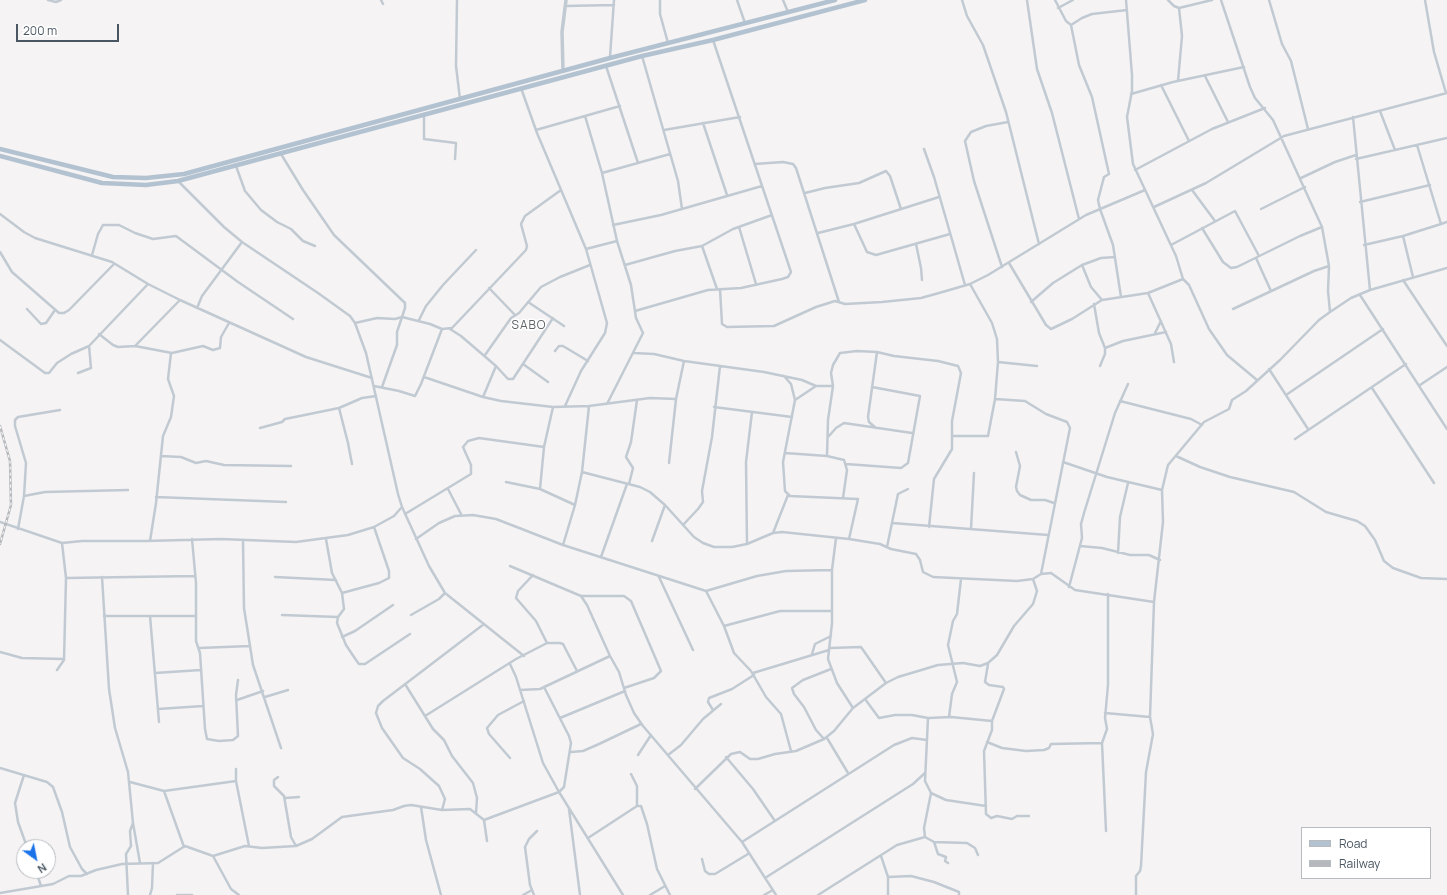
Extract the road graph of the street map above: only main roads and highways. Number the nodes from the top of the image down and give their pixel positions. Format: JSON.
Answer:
{"nodes":[{"id":1,"x":834,"y":0,"type":"edge"},
{"id":2,"x":865,"y":0,"type":"edge"},
{"id":3,"x":0,"y":149,"type":"edge"},
{"id":4,"x":0,"y":156,"type":"edge"}],
"edges":[{"from":1,"to":3,"type":"main road"},
{"from":2,"to":4,"type":"main road"}]}
